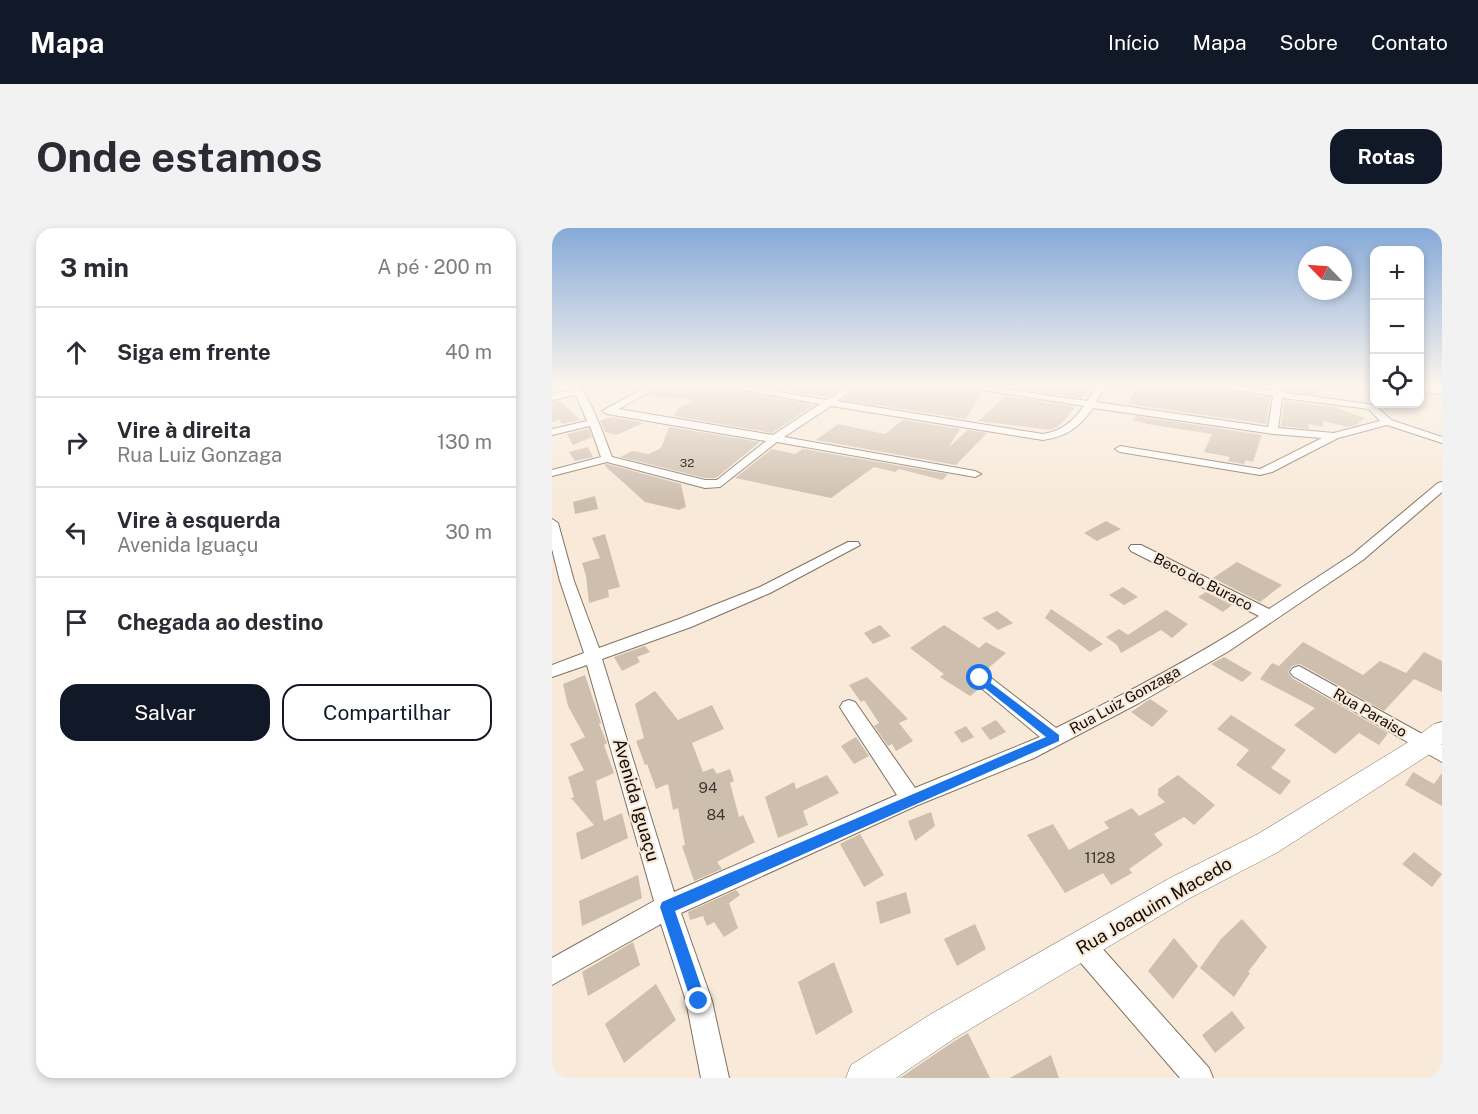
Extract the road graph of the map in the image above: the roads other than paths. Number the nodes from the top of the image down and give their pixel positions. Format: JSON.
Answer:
{"nodes":[{"id":1,"x":576,"y":425,"type":"edge"},
{"id":2,"x":593,"y":425,"type":"edge"},
{"id":3,"x":693,"y":425,"type":"edge"},
{"id":4,"x":797,"y":425,"type":"edge"},
{"id":5,"x":968,"y":425,"type":"edge"},
{"id":6,"x":1073,"y":425,"type":"edge"},
{"id":7,"x":1228,"y":425,"type":"edge"},
{"id":8,"x":1274,"y":425,"type":"edge"},
{"id":9,"x":1377,"y":425,"type":"edge"},
{"id":10,"x":1395,"y":425,"type":"edge"},
{"id":11,"x":1273,"y":431,"type":"junction"},
{"id":12,"x":552,"y":432,"type":"edge"},
{"id":13,"x":1334,"y":436,"type":"junction"},
{"id":14,"x":775,"y":439,"type":"junction"},
{"id":15,"x":1442,"y":440,"type":"edge"},
{"id":16,"x":1120,"y":449,"type":"dead end"},
{"id":17,"x":607,"y":459,"type":"junction"},
{"id":18,"x":552,"y":473,"type":"edge"},
{"id":19,"x":975,"y":474,"type":"dead end"},
{"id":20,"x":1442,"y":486,"type":"edge"},
{"id":21,"x":552,"y":523,"type":"edge"},
{"id":22,"x":853,"y":545,"type":"dead end"},
{"id":23,"x":1136,"y":548,"type":"dead end"},
{"id":24,"x":560,"y":584,"type":"edge"},
{"id":25,"x":1271,"y":616,"type":"junction"},
{"id":26,"x":593,"y":655,"type":"junction"},
{"id":27,"x":552,"y":671,"type":"edge"},
{"id":28,"x":1299,"y":672,"type":"dead end"},
{"id":29,"x":980,"y":678,"type":"dead end"},
{"id":30,"x":849,"y":707,"type":"dead end"},
{"id":31,"x":1055,"y":738,"type":"junction"},
{"id":32,"x":1436,"y":743,"type":"edge"},
{"id":33,"x":911,"y":799,"type":"junction"},
{"id":34,"x":667,"y":907,"type":"junction"},
{"id":35,"x":1083,"y":946,"type":"junction"},
{"id":36,"x":552,"y":972,"type":"edge"},
{"id":37,"x":715,"y":1078,"type":"edge"},
{"id":38,"x":864,"y":1078,"type":"edge"},
{"id":39,"x":1200,"y":1078,"type":"edge"}],
"edges":[{"from":1,"to":12,"type":"street"},
{"from":2,"to":17,"type":"street"},
{"from":3,"to":14,"type":"street"},
{"from":4,"to":14,"type":"street"},
{"from":5,"to":6,"type":"street"},
{"from":7,"to":11,"type":"street"},
{"from":8,"to":11,"type":"street"},
{"from":9,"to":13,"type":"street"},
{"from":10,"to":15,"type":"street"},
{"from":11,"to":13,"type":"street"},
{"from":13,"to":16,"type":"street"},
{"from":14,"to":17,"type":"street"},
{"from":14,"to":19,"type":"street"},
{"from":17,"to":18,"type":"street"},
{"from":20,"to":25,"type":"street","name":"Rua Luiz Gonzaga"},
{"from":21,"to":24,"type":"street","name":"Avenida Iguaçu"},
{"from":22,"to":26,"type":"street"},
{"from":23,"to":25,"type":"street","name":"Beco do Buraco"},
{"from":24,"to":26,"type":"street","name":"Avenida Iguaçu"},
{"from":25,"to":31,"type":"street","name":"Rua Luiz Gonzaga"},
{"from":26,"to":27,"type":"street"},
{"from":26,"to":34,"type":"street","name":"Avenida Iguaçu"},
{"from":28,"to":32,"type":"street","name":"Rua Paraiso"},
{"from":29,"to":31,"type":"street"},
{"from":30,"to":33,"type":"street"},
{"from":31,"to":33,"type":"street","name":"Rua Luiz Gonzaga"},
{"from":32,"to":35,"type":"street","name":"Rua Joaquim Macedo"},
{"from":33,"to":34,"type":"street","name":"Rua Luiz Gonzaga"},
{"from":34,"to":36,"type":"street","name":"Rua Luiz Gonzaga"},
{"from":34,"to":37,"type":"street","name":"Avenida Iguaçu"},
{"from":35,"to":38,"type":"street","name":"Rua Joaquim Macedo"},
{"from":35,"to":39,"type":"street"}]}
